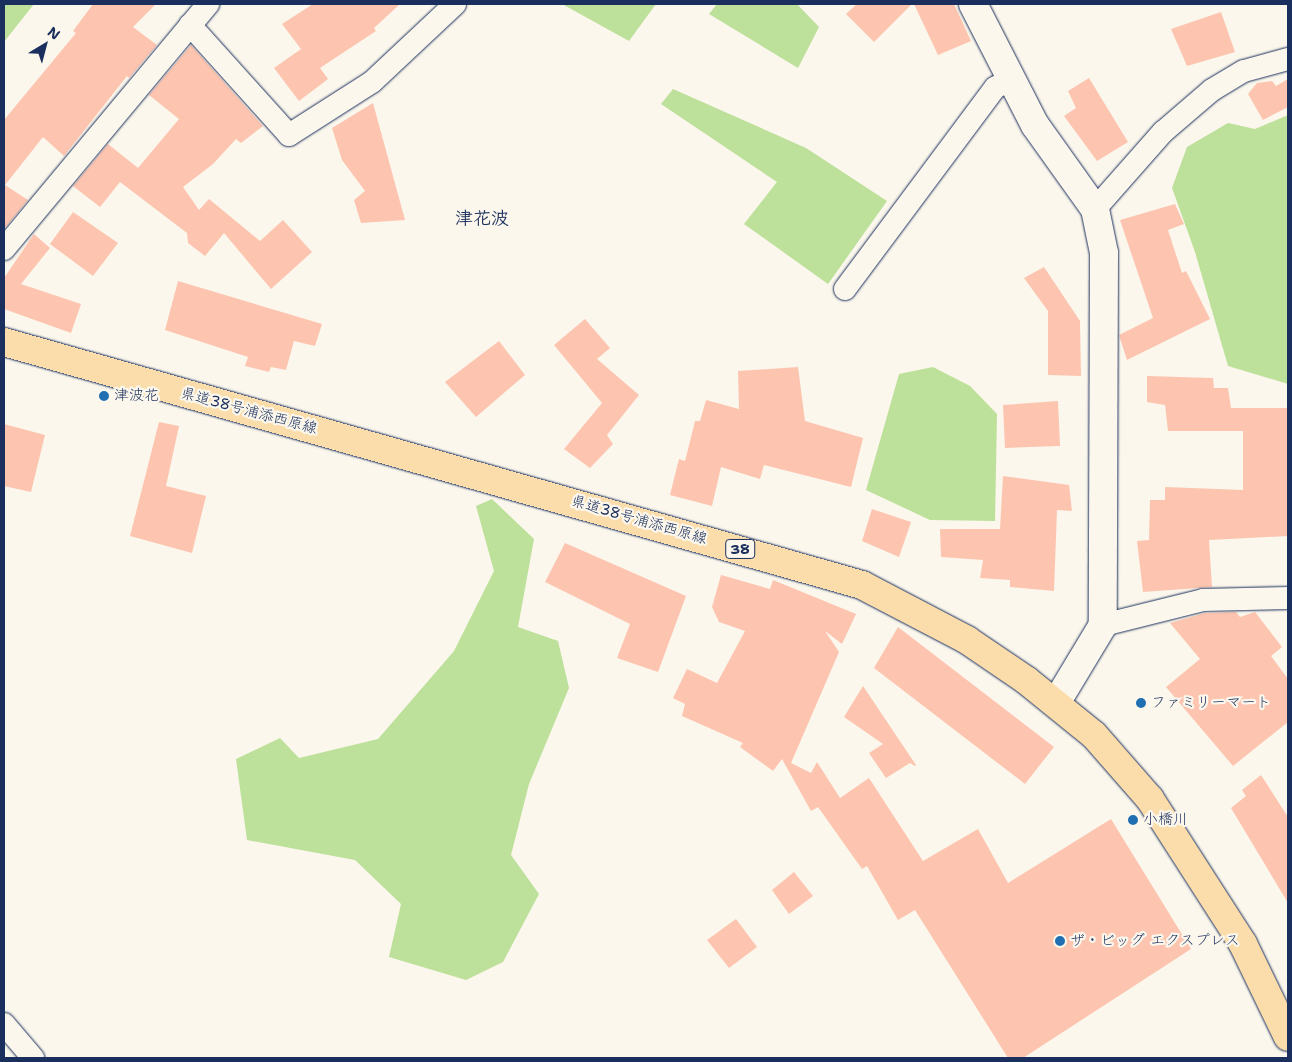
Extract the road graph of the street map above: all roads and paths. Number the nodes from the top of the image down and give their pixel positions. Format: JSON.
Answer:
{"nodes":[{"id":1,"x":208,"y":4,"type":"edge"},
{"id":2,"x":455,"y":4,"type":"edge"},
{"id":3,"x":973,"y":4,"type":"edge"},
{"id":4,"x":190,"y":25,"type":"junction"},
{"id":5,"x":1288,"y":59,"type":"edge"},
{"id":6,"x":1011,"y":78,"type":"junction"},
{"id":7,"x":1095,"y":209,"type":"junction"},
{"id":8,"x":4,"y":249,"type":"edge"},
{"id":9,"x":845,"y":289,"type":"dead end"},
{"id":10,"x":4,"y":342,"type":"edge"},
{"id":11,"x":1288,"y":598,"type":"edge"},
{"id":12,"x":1103,"y":625,"type":"junction"},
{"id":13,"x":1056,"y":703,"type":"junction"},
{"id":14,"x":4,"y":1024,"type":"edge"},
{"id":15,"x":1288,"y":1037,"type":"edge"},
{"id":16,"x":33,"y":1058,"type":"edge"}],
"edges":[{"from":1,"to":4,"type":"street"},
{"from":2,"to":4,"type":"street"},
{"from":3,"to":6,"type":"street"},
{"from":4,"to":8,"type":"street"},
{"from":5,"to":7,"type":"street"},
{"from":6,"to":7,"type":"street"},
{"from":6,"to":9,"type":"street"},
{"from":7,"to":12,"type":"street"},
{"from":10,"to":13,"type":"main road","name":"県道38号浦添西原線","number":"38"},
{"from":11,"to":12,"type":"street"},
{"from":12,"to":13,"type":"street"},
{"from":13,"to":15,"type":"main road","name":"県道38号浦添西原線","number":"38"},
{"from":14,"to":16,"type":"street"}]}
